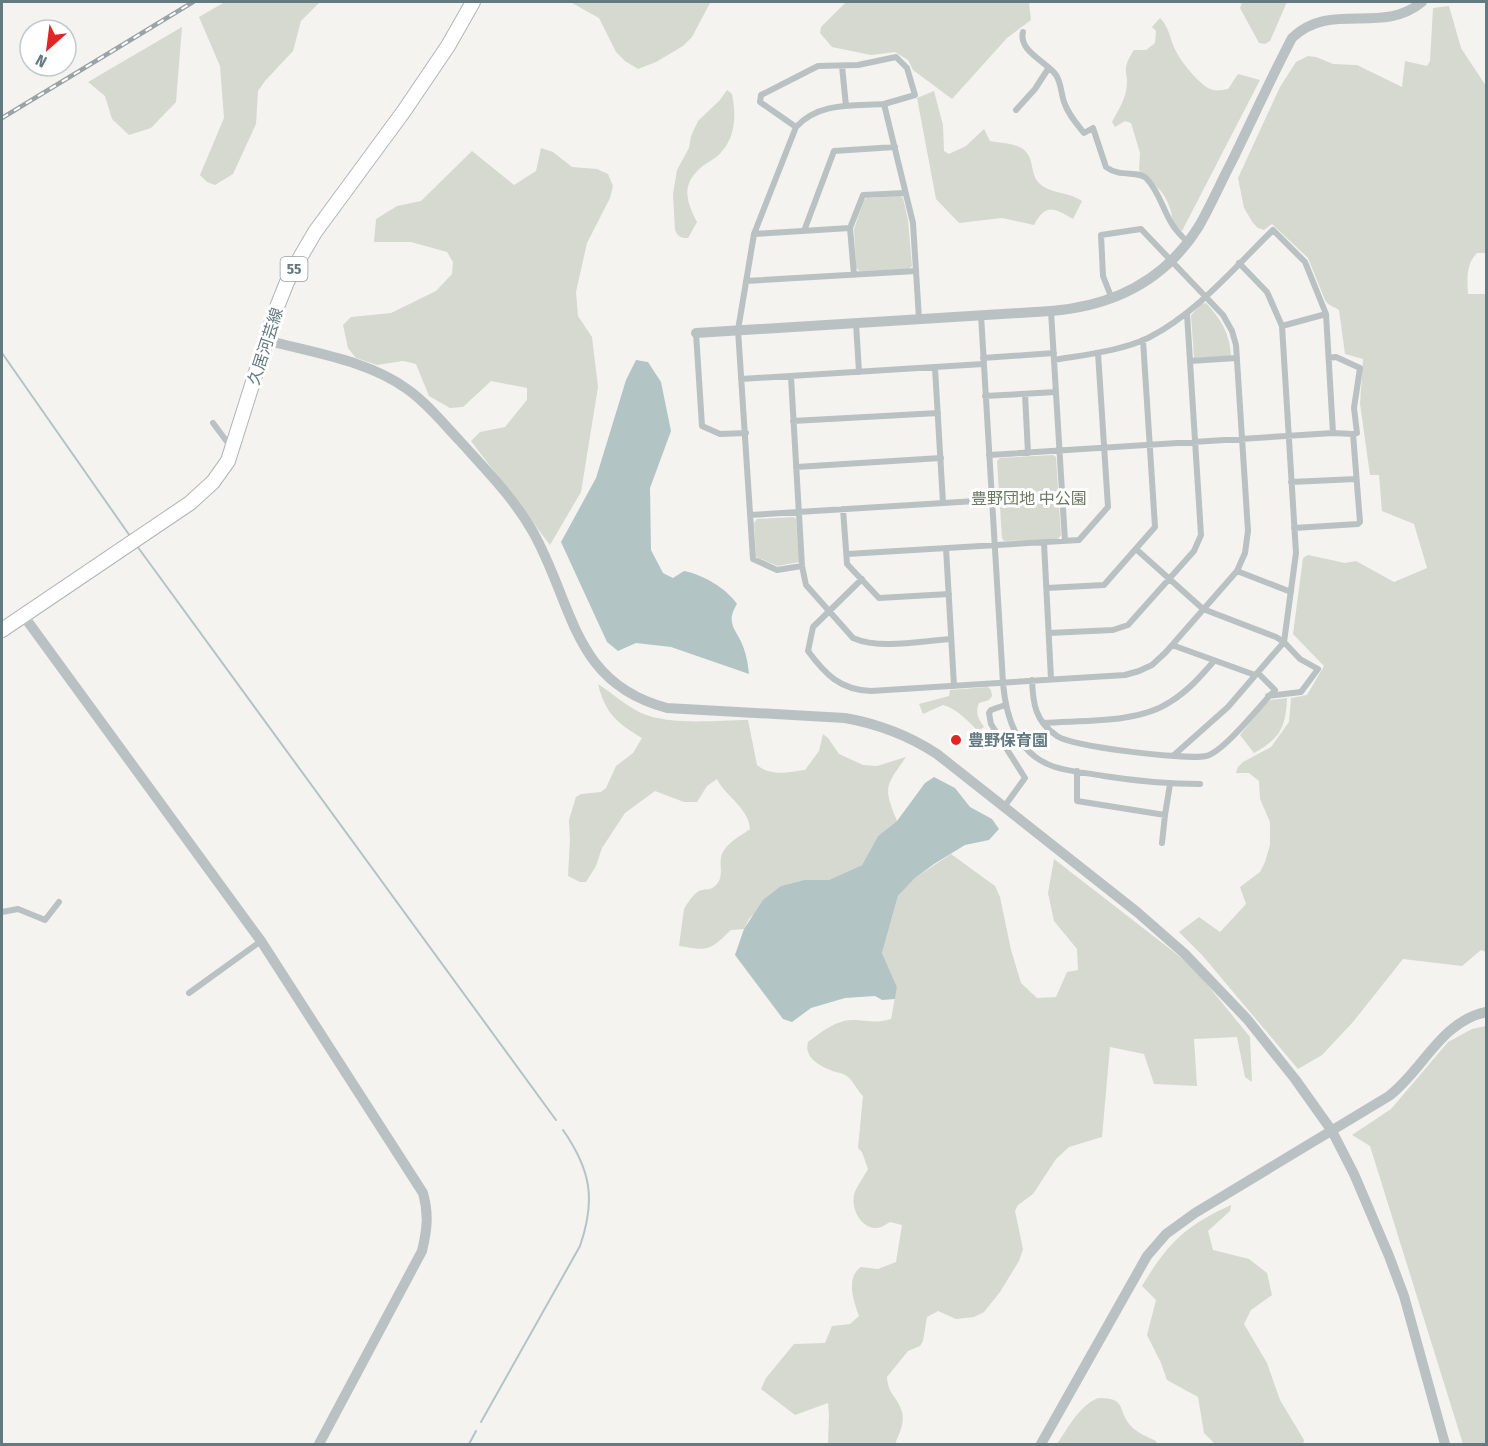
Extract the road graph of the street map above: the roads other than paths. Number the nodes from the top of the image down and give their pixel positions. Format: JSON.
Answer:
{"nodes":[{"id":1,"x":473,"y":2,"type":"edge"},
{"id":2,"x":1422,"y":2,"type":"edge"},
{"id":3,"x":1023,"y":32,"type":"dead end"},
{"id":4,"x":842,"y":66,"type":"junction"},
{"id":5,"x":1048,"y":69,"type":"junction"},
{"id":6,"x":884,"y":104,"type":"junction"},
{"id":7,"x":846,"y":106,"type":"junction"},
{"id":8,"x":1016,"y":110,"type":"dead end"},
{"id":9,"x":796,"y":127,"type":"junction"},
{"id":10,"x":895,"y":147,"type":"junction"},
{"id":11,"x":905,"y":193,"type":"junction"},
{"id":12,"x":850,"y":228,"type":"junction"},
{"id":13,"x":804,"y":231,"type":"junction"},
{"id":14,"x":754,"y":234,"type":"junction"},
{"id":15,"x":1187,"y":242,"type":"junction"},
{"id":16,"x":1171,"y":260,"type":"junction"},
{"id":17,"x":1239,"y":264,"type":"junction"},
{"id":18,"x":916,"y":271,"type":"junction"},
{"id":19,"x":854,"y":275,"type":"junction"},
{"id":20,"x":746,"y":281,"type":"junction"},
{"id":21,"x":1205,"y":295,"type":"junction"},
{"id":22,"x":1112,"y":299,"type":"junction"},
{"id":23,"x":1051,"y":311,"type":"junction"},
{"id":24,"x":1187,"y":314,"type":"junction"},
{"id":25,"x":1326,"y":314,"type":"junction"},
{"id":26,"x":981,"y":315,"type":"junction"},
{"id":27,"x":919,"y":319,"type":"junction"},
{"id":28,"x":856,"y":323,"type":"junction"},
{"id":29,"x":1282,"y":326,"type":"junction"},
{"id":30,"x":738,"y":330,"type":"junction"},
{"id":31,"x":696,"y":333,"type":"joint"},
{"id":32,"x":266,"y":340,"type":"junction"},
{"id":33,"x":1143,"y":340,"type":"junction"},
{"id":34,"x":1098,"y":353,"type":"junction"},
{"id":35,"x":1054,"y":357,"type":"junction"},
{"id":36,"x":1237,"y":358,"type":"junction"},
{"id":37,"x":1329,"y":358,"type":"junction"},
{"id":38,"x":983,"y":361,"type":"junction"},
{"id":39,"x":1190,"y":361,"type":"junction"},
{"id":40,"x":935,"y":368,"type":"junction"},
{"id":41,"x":859,"y":372,"type":"junction"},
{"id":42,"x":791,"y":377,"type":"junction"},
{"id":43,"x":741,"y":379,"type":"junction"},
{"id":44,"x":1056,"y":392,"type":"junction"},
{"id":45,"x":1025,"y":394,"type":"junction"},
{"id":46,"x":986,"y":396,"type":"junction"},
{"id":47,"x":938,"y":413,"type":"junction"},
{"id":48,"x":793,"y":421,"type":"junction"},
{"id":49,"x":213,"y":423,"type":"dead end"},
{"id":50,"x":746,"y":433,"type":"junction"},
{"id":51,"x":1333,"y":433,"type":"junction"},
{"id":52,"x":1353,"y":434,"type":"junction"},
{"id":53,"x":1288,"y":436,"type":"junction"},
{"id":54,"x":1241,"y":440,"type":"junction"},
{"id":55,"x":1195,"y":442,"type":"junction"},
{"id":56,"x":1150,"y":445,"type":"junction"},
{"id":57,"x":1104,"y":448,"type":"junction"},
{"id":58,"x":233,"y":450,"type":"junction"},
{"id":59,"x":1059,"y":451,"type":"junction"},
{"id":60,"x":1028,"y":453,"type":"junction"},
{"id":61,"x":989,"y":455,"type":"junction"},
{"id":62,"x":941,"y":458,"type":"junction"},
{"id":63,"x":796,"y":467,"type":"junction"},
{"id":64,"x":1356,"y":479,"type":"junction"},
{"id":65,"x":1291,"y":482,"type":"junction"},
{"id":66,"x":992,"y":500,"type":"junction"},
{"id":67,"x":943,"y":503,"type":"junction"},
{"id":68,"x":843,"y":509,"type":"junction"},
{"id":69,"x":799,"y":512,"type":"junction"},
{"id":70,"x":750,"y":515,"type":"junction"},
{"id":71,"x":1294,"y":528,"type":"junction"},
{"id":72,"x":1065,"y":541,"type":"junction"},
{"id":73,"x":1044,"y":543,"type":"junction"},
{"id":74,"x":995,"y":546,"type":"junction"},
{"id":75,"x":946,"y":548,"type":"junction"},
{"id":76,"x":1136,"y":549,"type":"junction"},
{"id":77,"x":847,"y":554,"type":"junction"},
{"id":78,"x":802,"y":566,"type":"junction"},
{"id":79,"x":1237,"y":572,"type":"junction"},
{"id":80,"x":862,"y":579,"type":"junction"},
{"id":81,"x":1169,"y":579,"type":"junction"},
{"id":82,"x":1047,"y":588,"type":"junction"},
{"id":83,"x":1292,"y":592,"type":"junction"},
{"id":84,"x":949,"y":594,"type":"junction"},
{"id":85,"x":1203,"y":609,"type":"junction"},
{"id":86,"x":829,"y":611,"type":"junction"},
{"id":87,"x":23,"y":615,"type":"junction"},
{"id":88,"x":2,"y":630,"type":"edge"},
{"id":89,"x":1049,"y":633,"type":"junction"},
{"id":90,"x":951,"y":639,"type":"junction"},
{"id":91,"x":1284,"y":642,"type":"junction"},
{"id":92,"x":1172,"y":645,"type":"junction"},
{"id":93,"x":1214,"y":661,"type":"junction"},
{"id":94,"x":1256,"y":674,"type":"junction"},
{"id":95,"x":1051,"y":679,"type":"junction"},
{"id":96,"x":1032,"y":680,"type":"junction"},
{"id":97,"x":1003,"y":683,"type":"junction"},
{"id":98,"x":954,"y":686,"type":"junction"},
{"id":99,"x":1269,"y":696,"type":"junction"},
{"id":100,"x":1005,"y":705,"type":"junction"},
{"id":101,"x":1043,"y":723,"type":"junction"},
{"id":102,"x":1174,"y":755,"type":"junction"},
{"id":103,"x":1077,"y":771,"type":"junction"},
{"id":104,"x":1170,"y":784,"type":"junction"},
{"id":105,"x":1200,"y":784,"type":"dead end"},
{"id":106,"x":1004,"y":807,"type":"junction"},
{"id":107,"x":1165,"y":815,"type":"junction"},
{"id":108,"x":1162,"y":843,"type":"dead end"},
{"id":109,"x":58,"y":902,"type":"dead end"},
{"id":110,"x":2,"y":912,"type":"edge"},
{"id":111,"x":261,"y":940,"type":"junction"},
{"id":112,"x":189,"y":993,"type":"dead end"},
{"id":113,"x":1486,"y":1012,"type":"edge"},
{"id":114,"x":1332,"y":1131,"type":"junction"},
{"id":115,"x":319,"y":1444,"type":"edge"},
{"id":116,"x":1041,"y":1444,"type":"edge"},
{"id":117,"x":1445,"y":1444,"type":"edge"}],
"edges":[{"from":1,"to":32,"type":"main road","name":"久居河芸線","number":"55"},
{"from":2,"to":15,"type":"street"},
{"from":3,"to":5,"type":"street"},
{"from":4,"to":6,"type":"street"},
{"from":4,"to":7,"type":"street"},
{"from":4,"to":9,"type":"street"},
{"from":5,"to":8,"type":"street"},
{"from":5,"to":15,"type":"street"},
{"from":6,"to":7,"type":"street"},
{"from":6,"to":10,"type":"street"},
{"from":7,"to":9,"type":"street"},
{"from":9,"to":14,"type":"street"},
{"from":10,"to":11,"type":"street"},
{"from":10,"to":13,"type":"street"},
{"from":11,"to":12,"type":"street"},
{"from":11,"to":18,"type":"street"},
{"from":12,"to":13,"type":"street"},
{"from":12,"to":19,"type":"street"},
{"from":13,"to":14,"type":"street"},
{"from":14,"to":20,"type":"street"},
{"from":15,"to":16,"type":"street"},
{"from":16,"to":21,"type":"street"},
{"from":16,"to":22,"type":"street"},
{"from":16,"to":22,"type":"street"},
{"from":17,"to":21,"type":"street"},
{"from":17,"to":25,"type":"street"},
{"from":17,"to":29,"type":"street"},
{"from":18,"to":19,"type":"street"},
{"from":18,"to":27,"type":"street"},
{"from":19,"to":20,"type":"street"},
{"from":20,"to":30,"type":"street"},
{"from":21,"to":24,"type":"street"},
{"from":21,"to":36,"type":"street"},
{"from":22,"to":23,"type":"street"},
{"from":23,"to":26,"type":"street"},
{"from":23,"to":35,"type":"street"},
{"from":24,"to":33,"type":"street"},
{"from":24,"to":39,"type":"street"},
{"from":25,"to":29,"type":"street"},
{"from":25,"to":37,"type":"street"},
{"from":26,"to":27,"type":"street"},
{"from":26,"to":38,"type":"street"},
{"from":27,"to":28,"type":"street"},
{"from":28,"to":30,"type":"street"},
{"from":28,"to":41,"type":"street"},
{"from":29,"to":53,"type":"street"},
{"from":30,"to":31,"type":"street"},
{"from":30,"to":43,"type":"street"},
{"from":31,"to":50,"type":"street"},
{"from":32,"to":58,"type":"main road","name":"久居河芸線","number":"55"},
{"from":32,"to":106,"type":"street"},
{"from":33,"to":34,"type":"street"},
{"from":33,"to":56,"type":"street"},
{"from":34,"to":35,"type":"street"},
{"from":34,"to":57,"type":"street"},
{"from":35,"to":38,"type":"street"},
{"from":35,"to":44,"type":"street"},
{"from":36,"to":39,"type":"street"},
{"from":36,"to":54,"type":"street"},
{"from":37,"to":51,"type":"street"},
{"from":37,"to":52,"type":"street"},
{"from":38,"to":40,"type":"street"},
{"from":38,"to":46,"type":"street"},
{"from":39,"to":55,"type":"street"},
{"from":40,"to":41,"type":"street"},
{"from":40,"to":47,"type":"street"},
{"from":41,"to":42,"type":"street"},
{"from":42,"to":43,"type":"street"},
{"from":42,"to":48,"type":"street"},
{"from":43,"to":50,"type":"street"},
{"from":44,"to":45,"type":"street"},
{"from":44,"to":59,"type":"street"},
{"from":45,"to":46,"type":"street"},
{"from":45,"to":60,"type":"street"},
{"from":46,"to":61,"type":"street"},
{"from":47,"to":48,"type":"street"},
{"from":47,"to":62,"type":"street"},
{"from":48,"to":63,"type":"street"},
{"from":49,"to":58,"type":"street"},
{"from":50,"to":70,"type":"street"},
{"from":51,"to":52,"type":"street"},
{"from":51,"to":53,"type":"street"},
{"from":52,"to":64,"type":"street"},
{"from":53,"to":54,"type":"street"},
{"from":53,"to":65,"type":"street"},
{"from":54,"to":55,"type":"street"},
{"from":54,"to":79,"type":"street"},
{"from":55,"to":56,"type":"street"},
{"from":55,"to":81,"type":"street"},
{"from":56,"to":57,"type":"street"},
{"from":56,"to":76,"type":"street"},
{"from":57,"to":59,"type":"street"},
{"from":57,"to":72,"type":"street"},
{"from":58,"to":87,"type":"main road","name":"久居河芸線","number":"55"},
{"from":59,"to":60,"type":"street"},
{"from":59,"to":72,"type":"street"},
{"from":60,"to":61,"type":"street"},
{"from":61,"to":66,"type":"street"},
{"from":62,"to":63,"type":"street"},
{"from":62,"to":67,"type":"street"},
{"from":63,"to":69,"type":"street"},
{"from":64,"to":65,"type":"street"},
{"from":64,"to":71,"type":"street"},
{"from":65,"to":71,"type":"street"},
{"from":66,"to":67,"type":"street"},
{"from":66,"to":74,"type":"street"},
{"from":67,"to":68,"type":"street"},
{"from":68,"to":69,"type":"street"},
{"from":68,"to":77,"type":"street"},
{"from":69,"to":70,"type":"street"},
{"from":69,"to":78,"type":"street"},
{"from":70,"to":78,"type":"street"},
{"from":71,"to":83,"type":"street"},
{"from":72,"to":73,"type":"street"},
{"from":73,"to":74,"type":"street"},
{"from":73,"to":82,"type":"street"},
{"from":74,"to":75,"type":"street"},
{"from":74,"to":97,"type":"street"},
{"from":75,"to":77,"type":"street"},
{"from":75,"to":84,"type":"street"},
{"from":76,"to":81,"type":"street"},
{"from":76,"to":82,"type":"street"},
{"from":77,"to":80,"type":"street"},
{"from":78,"to":86,"type":"street"},
{"from":79,"to":83,"type":"street"},
{"from":79,"to":85,"type":"street"},
{"from":80,"to":84,"type":"street"},
{"from":80,"to":86,"type":"street"},
{"from":81,"to":85,"type":"street"},
{"from":81,"to":89,"type":"street"},
{"from":82,"to":89,"type":"street"},
{"from":83,"to":91,"type":"street"},
{"from":84,"to":90,"type":"street"},
{"from":85,"to":91,"type":"street"},
{"from":85,"to":92,"type":"street"},
{"from":86,"to":90,"type":"street"},
{"from":86,"to":98,"type":"street"},
{"from":87,"to":88,"type":"main road","name":"久居河芸線","number":"55"},
{"from":87,"to":111,"type":"street"},
{"from":89,"to":95,"type":"street"},
{"from":90,"to":98,"type":"street"},
{"from":91,"to":94,"type":"street"},
{"from":91,"to":99,"type":"street"},
{"from":92,"to":93,"type":"street"},
{"from":92,"to":95,"type":"street"},
{"from":93,"to":94,"type":"street"},
{"from":93,"to":101,"type":"street"},
{"from":94,"to":99,"type":"street"},
{"from":94,"to":102,"type":"street"},
{"from":95,"to":96,"type":"street"},
{"from":96,"to":97,"type":"street"},
{"from":96,"to":101,"type":"street"},
{"from":97,"to":98,"type":"street"},
{"from":97,"to":100,"type":"street"},
{"from":99,"to":102,"type":"street"},
{"from":100,"to":103,"type":"street"},
{"from":100,"to":106,"type":"street"},
{"from":101,"to":102,"type":"street"},
{"from":103,"to":104,"type":"street"},
{"from":103,"to":107,"type":"street"},
{"from":104,"to":105,"type":"street"},
{"from":104,"to":107,"type":"street"},
{"from":106,"to":114,"type":"street"},
{"from":107,"to":108,"type":"street"},
{"from":109,"to":110,"type":"street"},
{"from":111,"to":112,"type":"street"},
{"from":111,"to":115,"type":"street"},
{"from":113,"to":114,"type":"street"},
{"from":114,"to":116,"type":"street"},
{"from":114,"to":117,"type":"street"}]}
